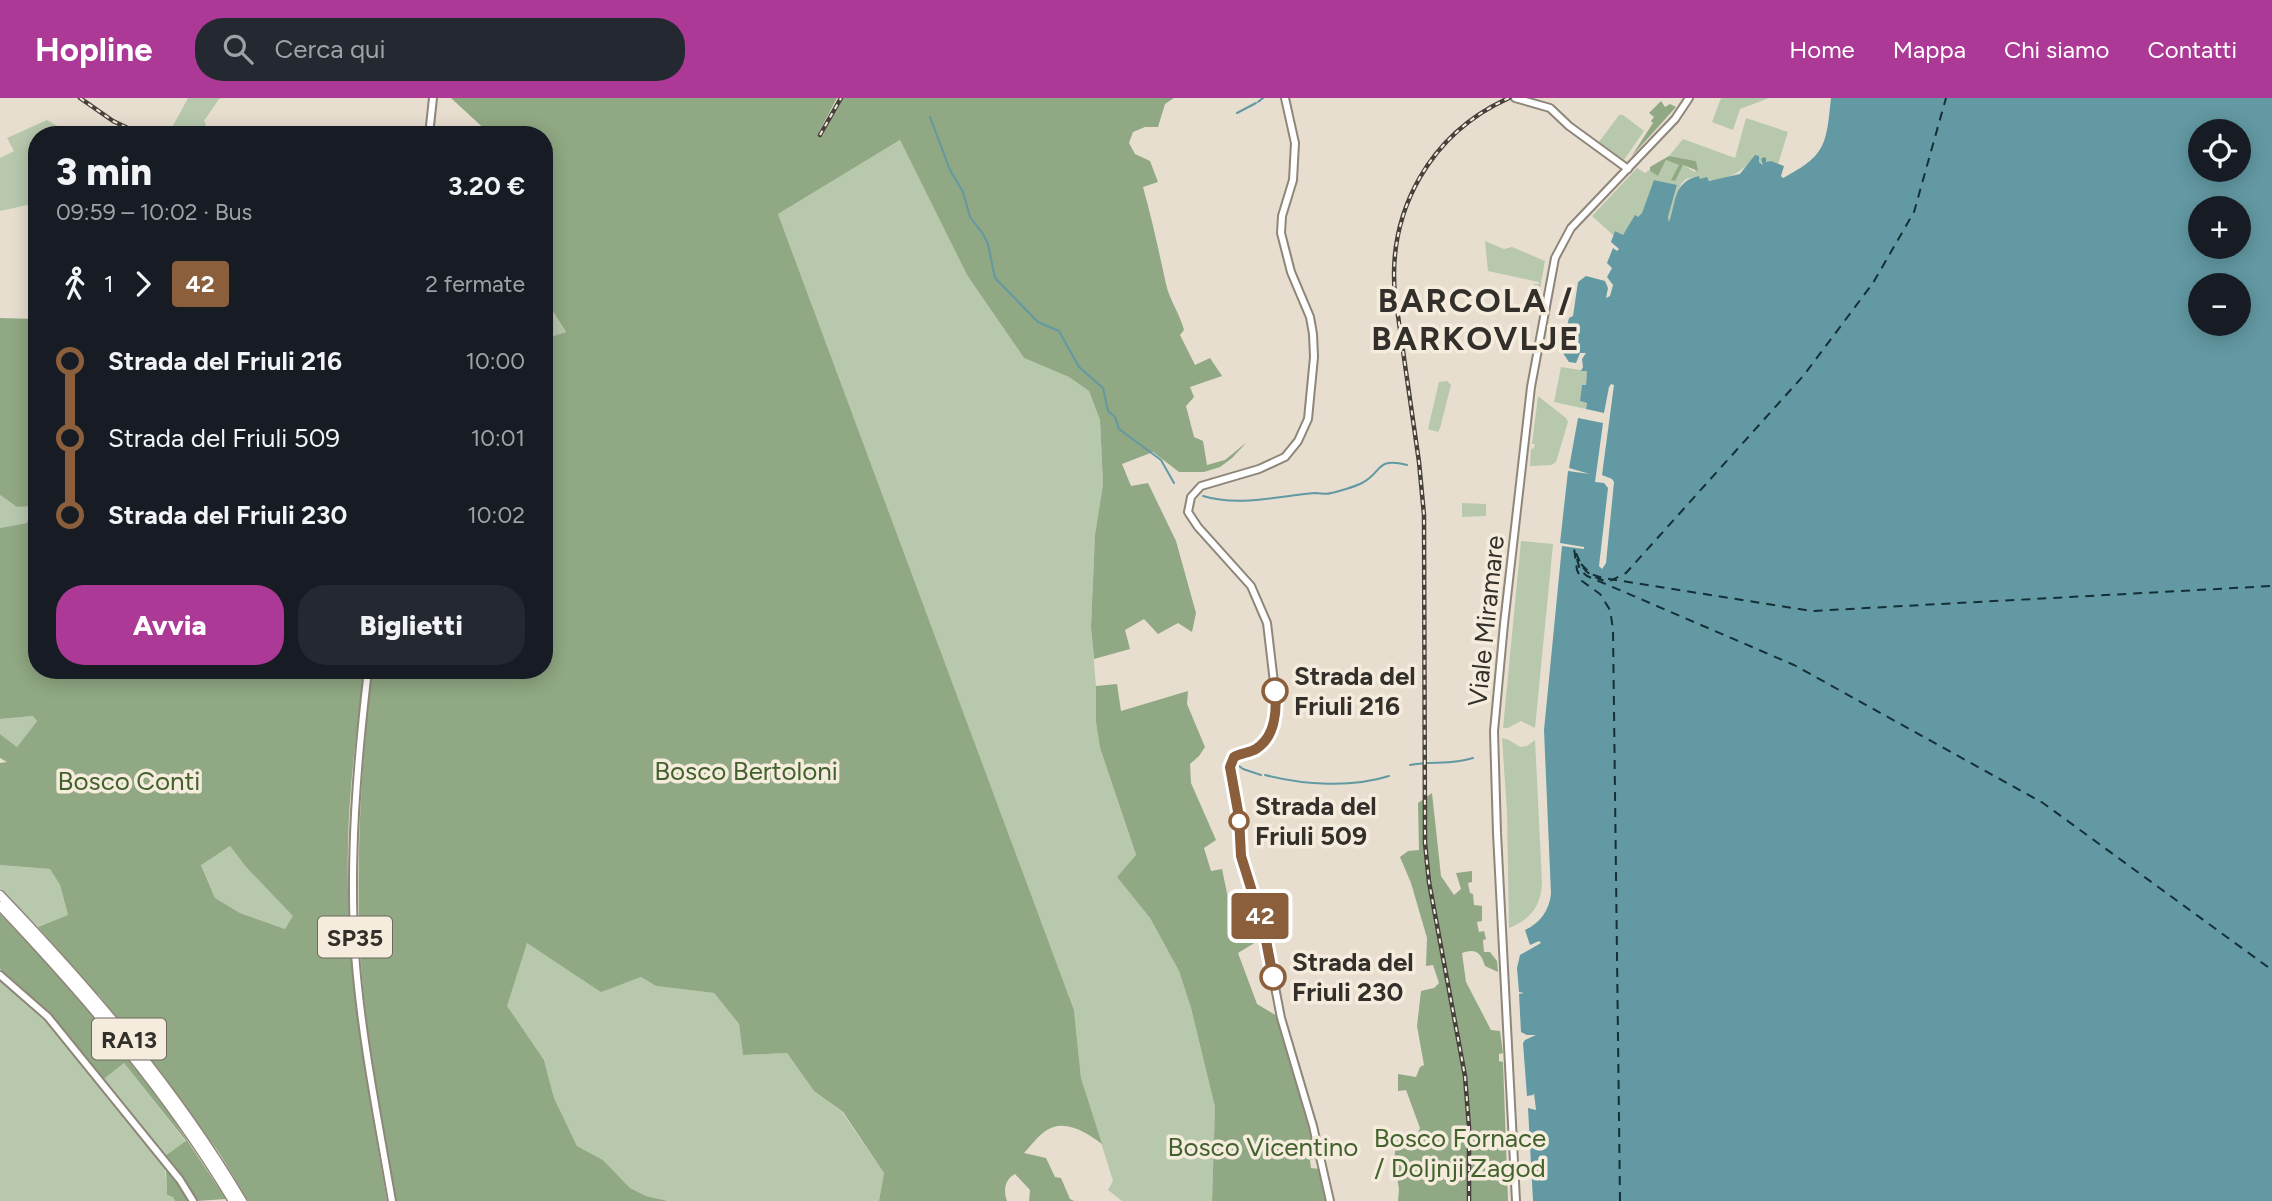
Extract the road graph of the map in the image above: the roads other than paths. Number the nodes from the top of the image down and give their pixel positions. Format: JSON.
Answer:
{"nodes":[{"id":1,"x":433,"y":98,"type":"edge"},
{"id":2,"x":1285,"y":98,"type":"edge"},
{"id":3,"x":1515,"y":98,"type":"edge"},
{"id":4,"x":1689,"y":98,"type":"edge"},
{"id":5,"x":430,"y":126,"type":"edge"},
{"id":6,"x":1628,"y":169,"type":"junction"},
{"id":7,"x":367,"y":679,"type":"edge"},
{"id":8,"x":0,"y":895,"type":"edge"},
{"id":9,"x":0,"y":906,"type":"edge"},
{"id":10,"x":60,"y":963,"type":"junction"},
{"id":11,"x":0,"y":975,"type":"edge"},
{"id":12,"x":181,"y":1113,"type":"junction"},
{"id":13,"x":193,"y":1201,"type":"edge"},
{"id":14,"x":233,"y":1201,"type":"edge"},
{"id":15,"x":242,"y":1201,"type":"edge"},
{"id":16,"x":392,"y":1201,"type":"edge"},
{"id":17,"x":1330,"y":1201,"type":"edge"},
{"id":18,"x":1516,"y":1201,"type":"edge"}],
"edges":[{"from":1,"to":5,"type":"main road"},
{"from":2,"to":17,"type":"main road"},
{"from":3,"to":6,"type":"main road"},
{"from":4,"to":6,"type":"main road","name":"Viale Miramare"},
{"from":6,"to":18,"type":"main road","name":"Viale Miramare"},
{"from":7,"to":16,"type":"main road","number":"SP35"},
{"from":8,"to":10,"type":"highway","number":"RA13"},
{"from":9,"to":10,"type":"highway","number":"RA13"},
{"from":10,"to":12,"type":"highway","number":"RA13"},
{"from":11,"to":13,"type":"main road"},
{"from":12,"to":14,"type":"highway","number":"RA13"},
{"from":12,"to":15,"type":"highway"}]}
